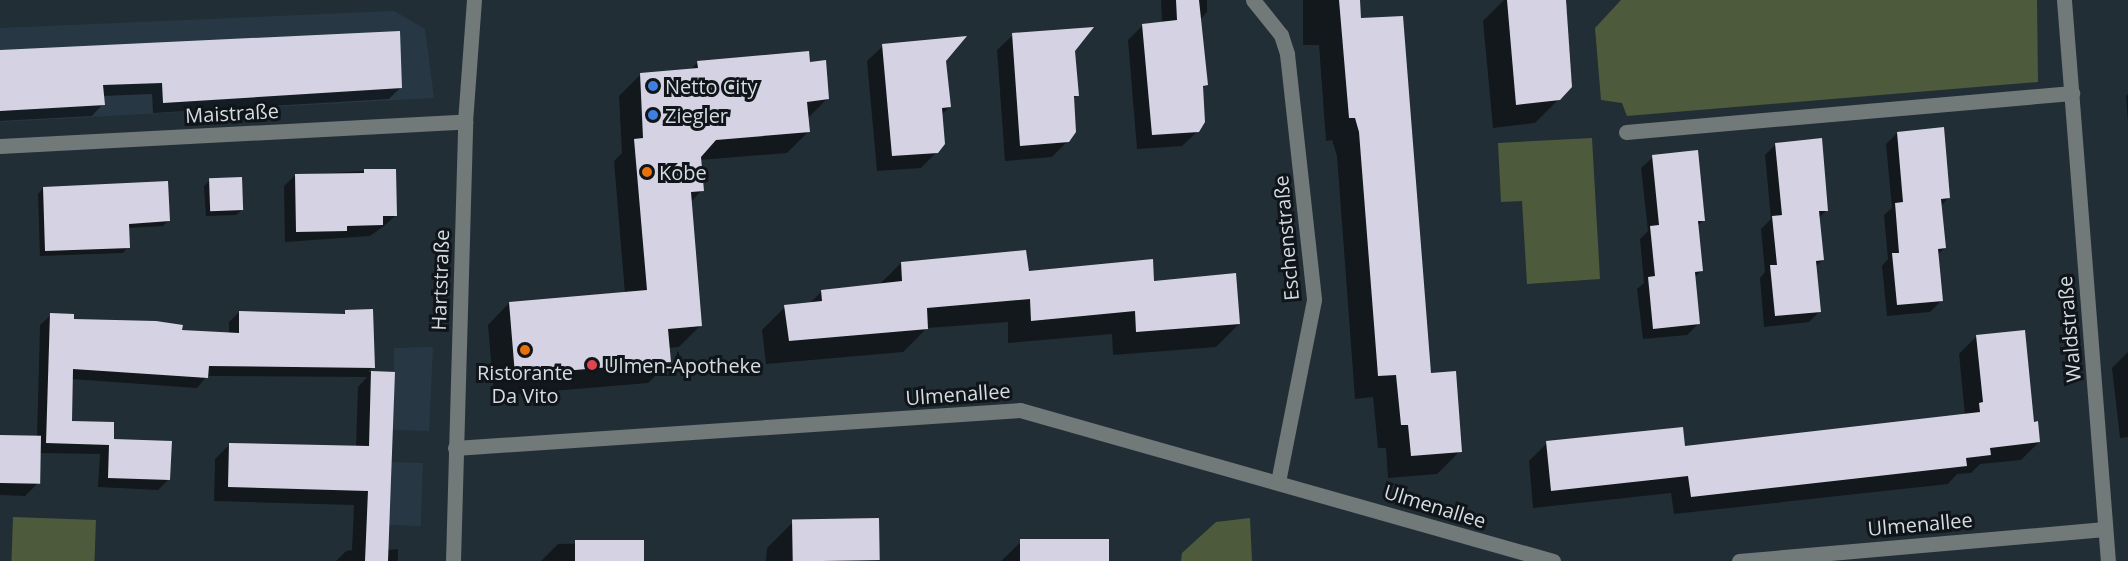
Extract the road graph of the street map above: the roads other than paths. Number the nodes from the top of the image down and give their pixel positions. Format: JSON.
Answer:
{"nodes":[{"id":1,"x":474,"y":0,"type":"edge"},
{"id":2,"x":1253,"y":0,"type":"edge"},
{"id":3,"x":2064,"y":0,"type":"edge"},
{"id":4,"x":2072,"y":93,"type":"junction"},
{"id":5,"x":465,"y":123,"type":"junction"},
{"id":6,"x":1626,"y":132,"type":"dead end"},
{"id":7,"x":0,"y":146,"type":"edge"},
{"id":8,"x":454,"y":448,"type":"junction"},
{"id":9,"x":1278,"y":481,"type":"junction"},
{"id":10,"x":2104,"y":529,"type":"junction"},
{"id":11,"x":453,"y":561,"type":"edge"},
{"id":12,"x":1552,"y":561,"type":"edge"},
{"id":13,"x":1739,"y":561,"type":"edge"},
{"id":14,"x":2108,"y":561,"type":"edge"}],
"edges":[{"from":1,"to":5,"type":"street","name":"Hartstraße"},
{"from":2,"to":9,"type":"street","name":"Eschenstraße"},
{"from":3,"to":4,"type":"street","name":"Waldstraße"},
{"from":4,"to":6,"type":"street"},
{"from":4,"to":10,"type":"street","name":"Waldstraße"},
{"from":5,"to":7,"type":"street","name":"Maistraße"},
{"from":5,"to":8,"type":"street","name":"Hartstraße"},
{"from":8,"to":9,"type":"street","name":"Ulmenallee"},
{"from":8,"to":11,"type":"street","name":"Hartstraße"},
{"from":9,"to":12,"type":"street","name":"Ulmenallee"},
{"from":10,"to":13,"type":"street","name":"Ulmenallee"},
{"from":10,"to":14,"type":"street","name":"Waldstraße"}]}
